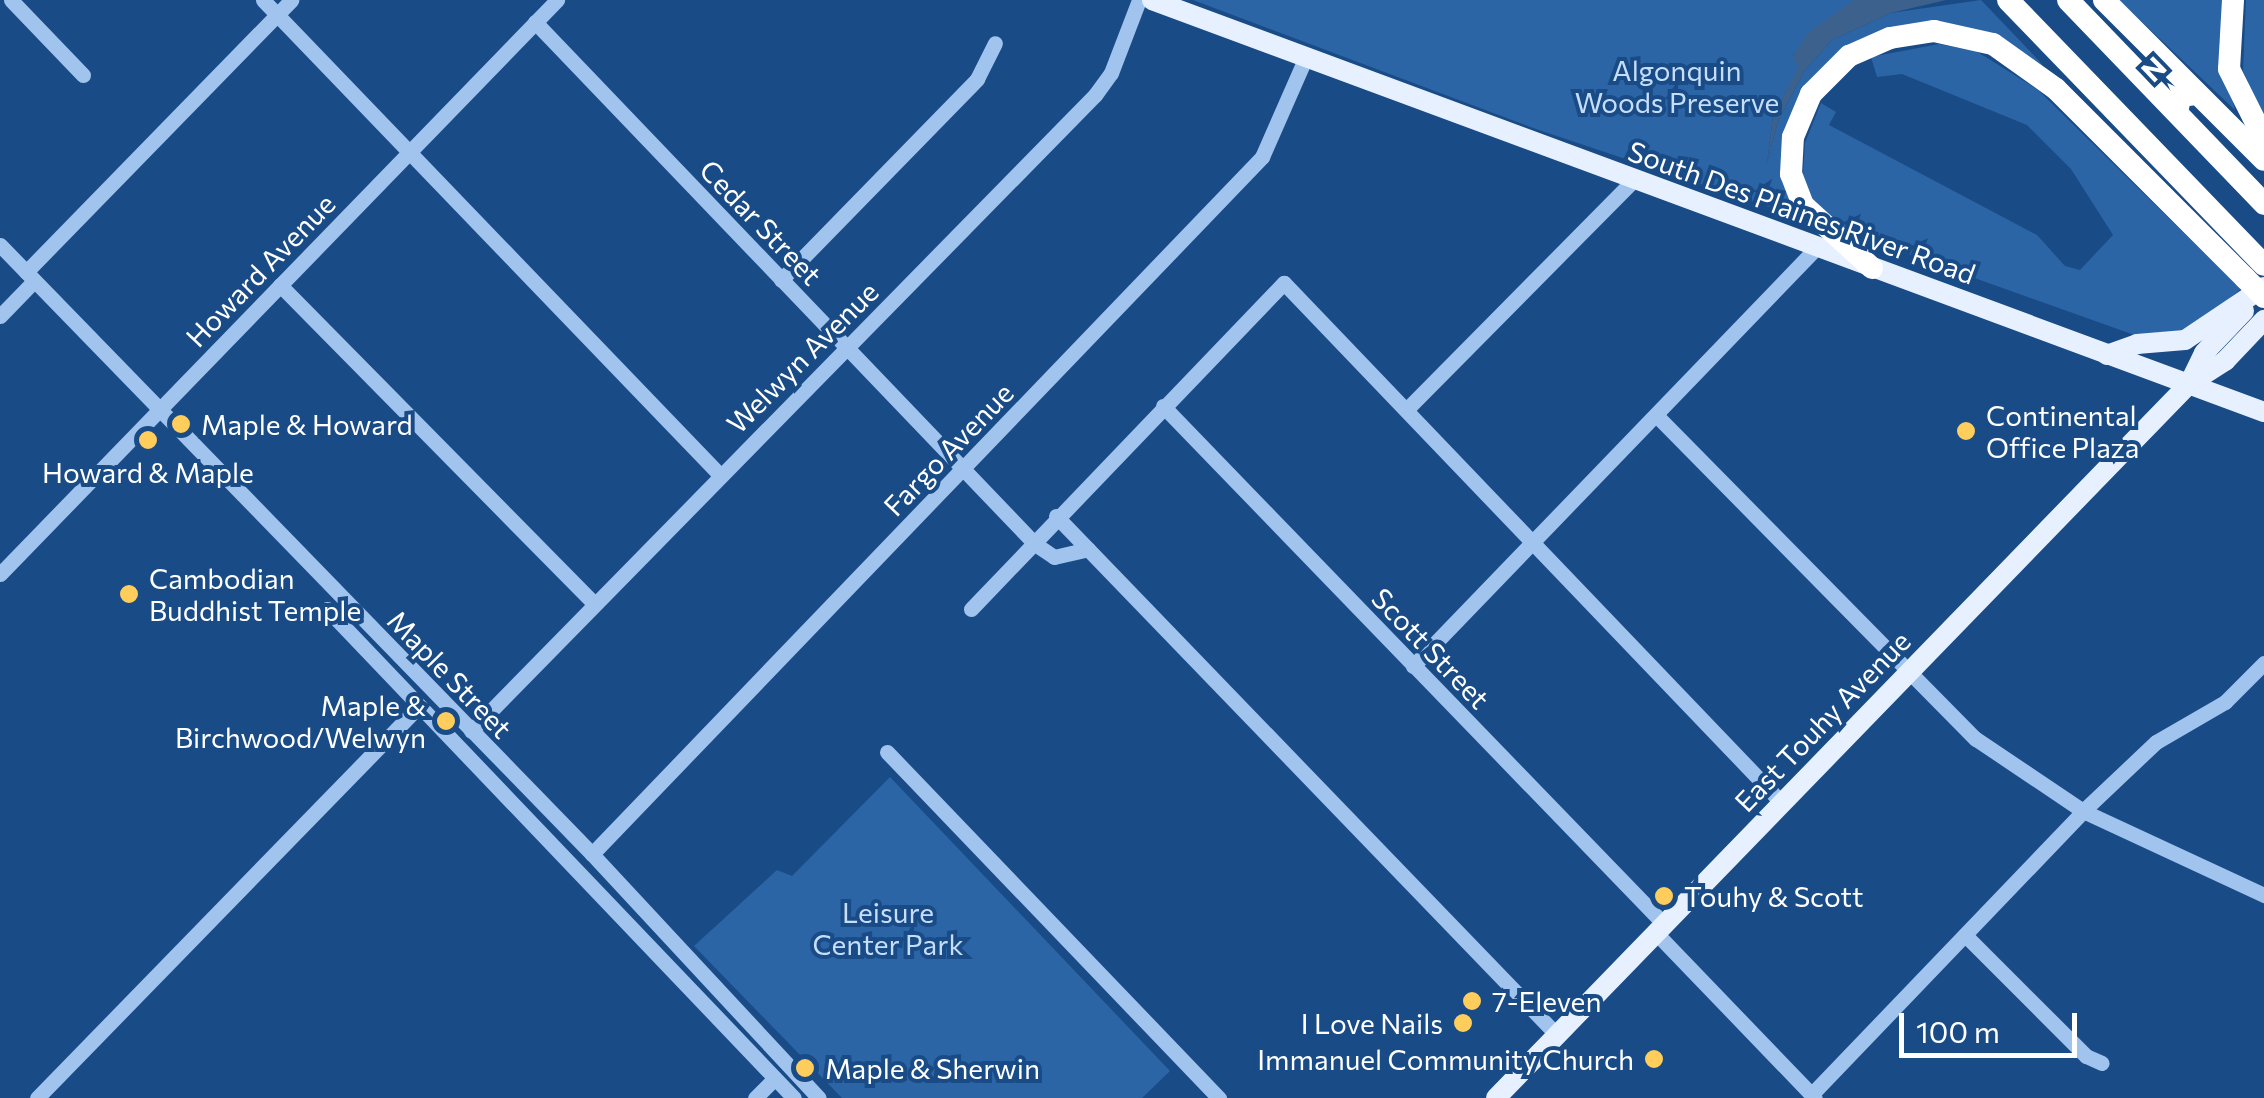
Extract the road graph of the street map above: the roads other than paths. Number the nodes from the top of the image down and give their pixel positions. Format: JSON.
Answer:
{"nodes":[{"id":1,"x":10,"y":0,"type":"edge"},
{"id":2,"x":263,"y":0,"type":"edge"},
{"id":3,"x":291,"y":0,"type":"edge"},
{"id":4,"x":556,"y":0,"type":"edge"},
{"id":5,"x":1139,"y":0,"type":"edge"},
{"id":6,"x":1152,"y":0,"type":"edge"},
{"id":7,"x":2008,"y":0,"type":"edge"},
{"id":8,"x":2068,"y":0,"type":"edge"},
{"id":9,"x":2104,"y":0,"type":"edge"},
{"id":10,"x":2233,"y":0,"type":"edge"},
{"id":11,"x":277,"y":14,"type":"junction"},
{"id":12,"x":535,"y":22,"type":"junction"},
{"id":13,"x":994,"y":44,"type":"dead end"},
{"id":14,"x":1306,"y":57,"type":"junction"},
{"id":15,"x":83,"y":74,"type":"dead end"},
{"id":16,"x":2264,"y":139,"type":"edge"},
{"id":17,"x":409,"y":152,"type":"junction"},
{"id":18,"x":2264,"y":160,"type":"edge"},
{"id":19,"x":1634,"y":180,"type":"junction"},
{"id":20,"x":2264,"y":204,"type":"edge"},
{"id":21,"x":0,"y":245,"type":"edge"},
{"id":22,"x":1817,"y":247,"type":"junction"},
{"id":23,"x":1872,"y":268,"type":"junction"},
{"id":24,"x":30,"y":276,"type":"junction"},
{"id":25,"x":781,"y":280,"type":"junction"},
{"id":26,"x":2260,"y":280,"type":"edge"},
{"id":27,"x":280,"y":285,"type":"junction"},
{"id":28,"x":0,"y":316,"type":"edge"},
{"id":29,"x":2264,"y":320,"type":"edge"},
{"id":30,"x":848,"y":348,"type":"junction"},
{"id":31,"x":2107,"y":355,"type":"junction"},
{"id":32,"x":2189,"y":384,"type":"junction"},
{"id":33,"x":1162,"y":406,"type":"junction"},
{"id":34,"x":160,"y":410,"type":"junction"},
{"id":35,"x":1407,"y":410,"type":"junction"},
{"id":36,"x":2264,"y":412,"type":"edge"},
{"id":37,"x":1656,"y":414,"type":"junction"},
{"id":38,"x":964,"y":470,"type":"junction"},
{"id":39,"x":720,"y":474,"type":"junction"},
{"id":40,"x":1056,"y":516,"type":"junction"},
{"id":41,"x":1532,"y":543,"type":"junction"},
{"id":42,"x":1035,"y":544,"type":"junction"},
{"id":43,"x":1088,"y":549,"type":"junction"},
{"id":44,"x":0,"y":574,"type":"edge"},
{"id":45,"x":596,"y":604,"type":"junction"},
{"id":46,"x":327,"y":609,"type":"dead end"},
{"id":47,"x":971,"y":609,"type":"dead end"},
{"id":48,"x":2264,"y":663,"type":"edge"},
{"id":49,"x":1414,"y":666,"type":"junction"},
{"id":50,"x":1908,"y":672,"type":"junction"},
{"id":51,"x":419,"y":706,"type":"junction"},
{"id":52,"x":471,"y":732,"type":"junction"},
{"id":53,"x":887,"y":752,"type":"dead end"},
{"id":54,"x":1782,"y":803,"type":"junction"},
{"id":55,"x":2083,"y":811,"type":"junction"},
{"id":56,"x":592,"y":854,"type":"junction"},
{"id":57,"x":2264,"y":895,"type":"edge"},
{"id":58,"x":1660,"y":928,"type":"junction"},
{"id":59,"x":1965,"y":935,"type":"junction"},
{"id":60,"x":1557,"y":1035,"type":"junction"},
{"id":61,"x":2102,"y":1063,"type":"dead end"},
{"id":62,"x":774,"y":1078,"type":"junction"},
{"id":63,"x":1813,"y":1096,"type":"edge"},
{"id":64,"x":37,"y":1098,"type":"edge"},
{"id":65,"x":755,"y":1098,"type":"edge"},
{"id":66,"x":794,"y":1098,"type":"edge"},
{"id":67,"x":819,"y":1098,"type":"edge"},
{"id":68,"x":1220,"y":1098,"type":"edge"},
{"id":69,"x":1496,"y":1098,"type":"edge"}],
"edges":[{"from":1,"to":15,"type":"street"},
{"from":2,"to":11,"type":"street"},
{"from":3,"to":11,"type":"street"},
{"from":4,"to":12,"type":"street","name":"Howard Avenue"},
{"from":5,"to":30,"type":"street","name":"Welwyn Avenue"},
{"from":6,"to":14,"type":"main road","name":"South Des Plaines River Road"},
{"from":7,"to":26,"type":"highway"},
{"from":8,"to":20,"type":"highway"},
{"from":9,"to":18,"type":"highway"},
{"from":10,"to":16,"type":"highway"},
{"from":11,"to":17,"type":"street"},
{"from":11,"to":24,"type":"street"},
{"from":12,"to":17,"type":"street","name":"Howard Avenue"},
{"from":12,"to":25,"type":"street","name":"Cedar Street"},
{"from":13,"to":25,"type":"street"},
{"from":14,"to":19,"type":"main road","name":"South Des Plaines River Road"},
{"from":14,"to":38,"type":"street","name":"Fargo Avenue"},
{"from":17,"to":27,"type":"street","name":"Howard Avenue"},
{"from":17,"to":39,"type":"street"},
{"from":19,"to":22,"type":"main road","name":"South Des Plaines River Road"},
{"from":19,"to":35,"type":"street"},
{"from":21,"to":24,"type":"street","name":"Maple Street"},
{"from":22,"to":23,"type":"main road","name":"South Des Plaines River Road"},
{"from":22,"to":37,"type":"street"},
{"from":23,"to":26,"type":"highway"},
{"from":23,"to":31,"type":"main road","name":"South Des Plaines River Road"},
{"from":24,"to":28,"type":"street"},
{"from":24,"to":34,"type":"street","name":"Maple Street"},
{"from":25,"to":30,"type":"street","name":"Cedar Street"},
{"from":26,"to":31,"type":"main road"},
{"from":26,"to":32,"type":"main road","name":"East Touhy Avenue"},
{"from":27,"to":34,"type":"street","name":"Howard Avenue"},
{"from":27,"to":45,"type":"street"},
{"from":29,"to":32,"type":"main road","name":"East Touhy Avenue"},
{"from":30,"to":38,"type":"street","name":"Cedar Street"},
{"from":30,"to":39,"type":"street","name":"Welwyn Avenue"},
{"from":31,"to":32,"type":"main road","name":"South Des Plaines River Road"},
{"from":32,"to":36,"type":"main road","name":"South Des Plaines River Road"},
{"from":32,"to":50,"type":"main road","name":"East Touhy Avenue"},
{"from":33,"to":35,"type":"street"},
{"from":33,"to":40,"type":"street"},
{"from":33,"to":49,"type":"street","name":"Scott Street"},
{"from":34,"to":44,"type":"street","name":"Howard Avenue"},
{"from":34,"to":52,"type":"street","name":"Maple Street"},
{"from":35,"to":41,"type":"street"},
{"from":37,"to":41,"type":"street"},
{"from":37,"to":50,"type":"street"},
{"from":38,"to":42,"type":"street","name":"Cedar Street"},
{"from":38,"to":56,"type":"street","name":"Fargo Avenue"},
{"from":39,"to":45,"type":"street","name":"Welwyn Avenue"},
{"from":40,"to":42,"type":"street"},
{"from":40,"to":43,"type":"street"},
{"from":41,"to":49,"type":"street"},
{"from":41,"to":54,"type":"street"},
{"from":42,"to":43,"type":"street"},
{"from":42,"to":47,"type":"street"},
{"from":43,"to":60,"type":"street"},
{"from":45,"to":52,"type":"street","name":"Welwyn Avenue"},
{"from":46,"to":51,"type":"street","name":"Maple Street"},
{"from":48,"to":55,"type":"street"},
{"from":49,"to":58,"type":"street","name":"Scott Street"},
{"from":50,"to":54,"type":"main road","name":"East Touhy Avenue"},
{"from":50,"to":55,"type":"street"},
{"from":51,"to":62,"type":"street","name":"Maple Street"},
{"from":51,"to":64,"type":"street"},
{"from":52,"to":56,"type":"street","name":"Maple Street"},
{"from":53,"to":68,"type":"street"},
{"from":54,"to":58,"type":"main road","name":"East Touhy Avenue"},
{"from":55,"to":57,"type":"street"},
{"from":55,"to":59,"type":"street"},
{"from":56,"to":67,"type":"street","name":"Maple Street"},
{"from":58,"to":60,"type":"main road","name":"East Touhy Avenue"},
{"from":58,"to":63,"type":"street","name":"Scott Street"},
{"from":59,"to":61,"type":"street"},
{"from":59,"to":63,"type":"street"},
{"from":60,"to":69,"type":"main road","name":"East Touhy Avenue"},
{"from":62,"to":65,"type":"street"},
{"from":62,"to":66,"type":"street","name":"Maple Street"}]}
